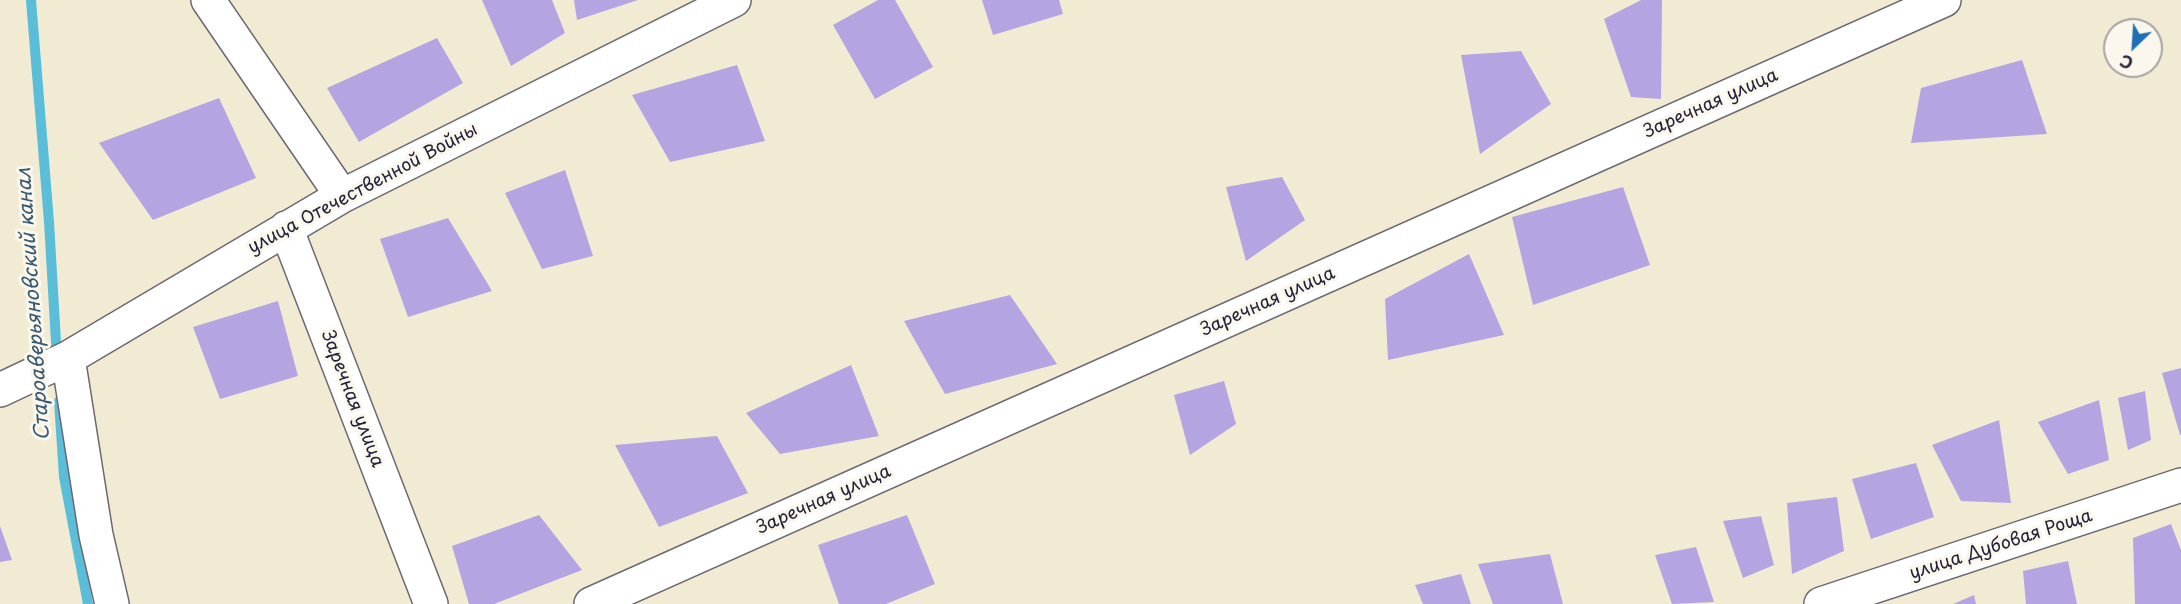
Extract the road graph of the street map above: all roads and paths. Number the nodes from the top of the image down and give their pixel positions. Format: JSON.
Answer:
{"nodes":[{"id":1,"x":208,"y":0,"type":"edge"},
{"id":2,"x":734,"y":0,"type":"edge"},
{"id":3,"x":1944,"y":0,"type":"edge"},
{"id":4,"x":694,"y":8,"type":"edge"},
{"id":5,"x":342,"y":196,"type":"junction"},
{"id":6,"x":286,"y":228,"type":"junction"},
{"id":7,"x":68,"y":358,"type":"junction"},
{"id":8,"x":0,"y":390,"type":"edge"},
{"id":9,"x":2181,"y":485,"type":"edge"},
{"id":10,"x":112,"y":604,"type":"edge"},
{"id":11,"x":431,"y":604,"type":"edge"},
{"id":12,"x":591,"y":604,"type":"edge"},
{"id":13,"x":1821,"y":604,"type":"edge"}],
"edges":[{"from":1,"to":5,"type":"street"},
{"from":2,"to":4,"type":"street","name":"улица Отечественной Войны"},
{"from":3,"to":12,"type":"street","name":"Заречная улица"},
{"from":4,"to":5,"type":"street","name":"улица Отечественной Войны"},
{"from":5,"to":6,"type":"street","name":"улица Отечественной Войны"},
{"from":6,"to":7,"type":"street","name":"улица Отечественной Войны"},
{"from":6,"to":11,"type":"street","name":"Заречная улица"},
{"from":7,"to":8,"type":"street","name":"улица Отечественной Войны"},
{"from":7,"to":10,"type":"street"},
{"from":9,"to":13,"type":"street","name":"улица Дубовая Роща"}]}
